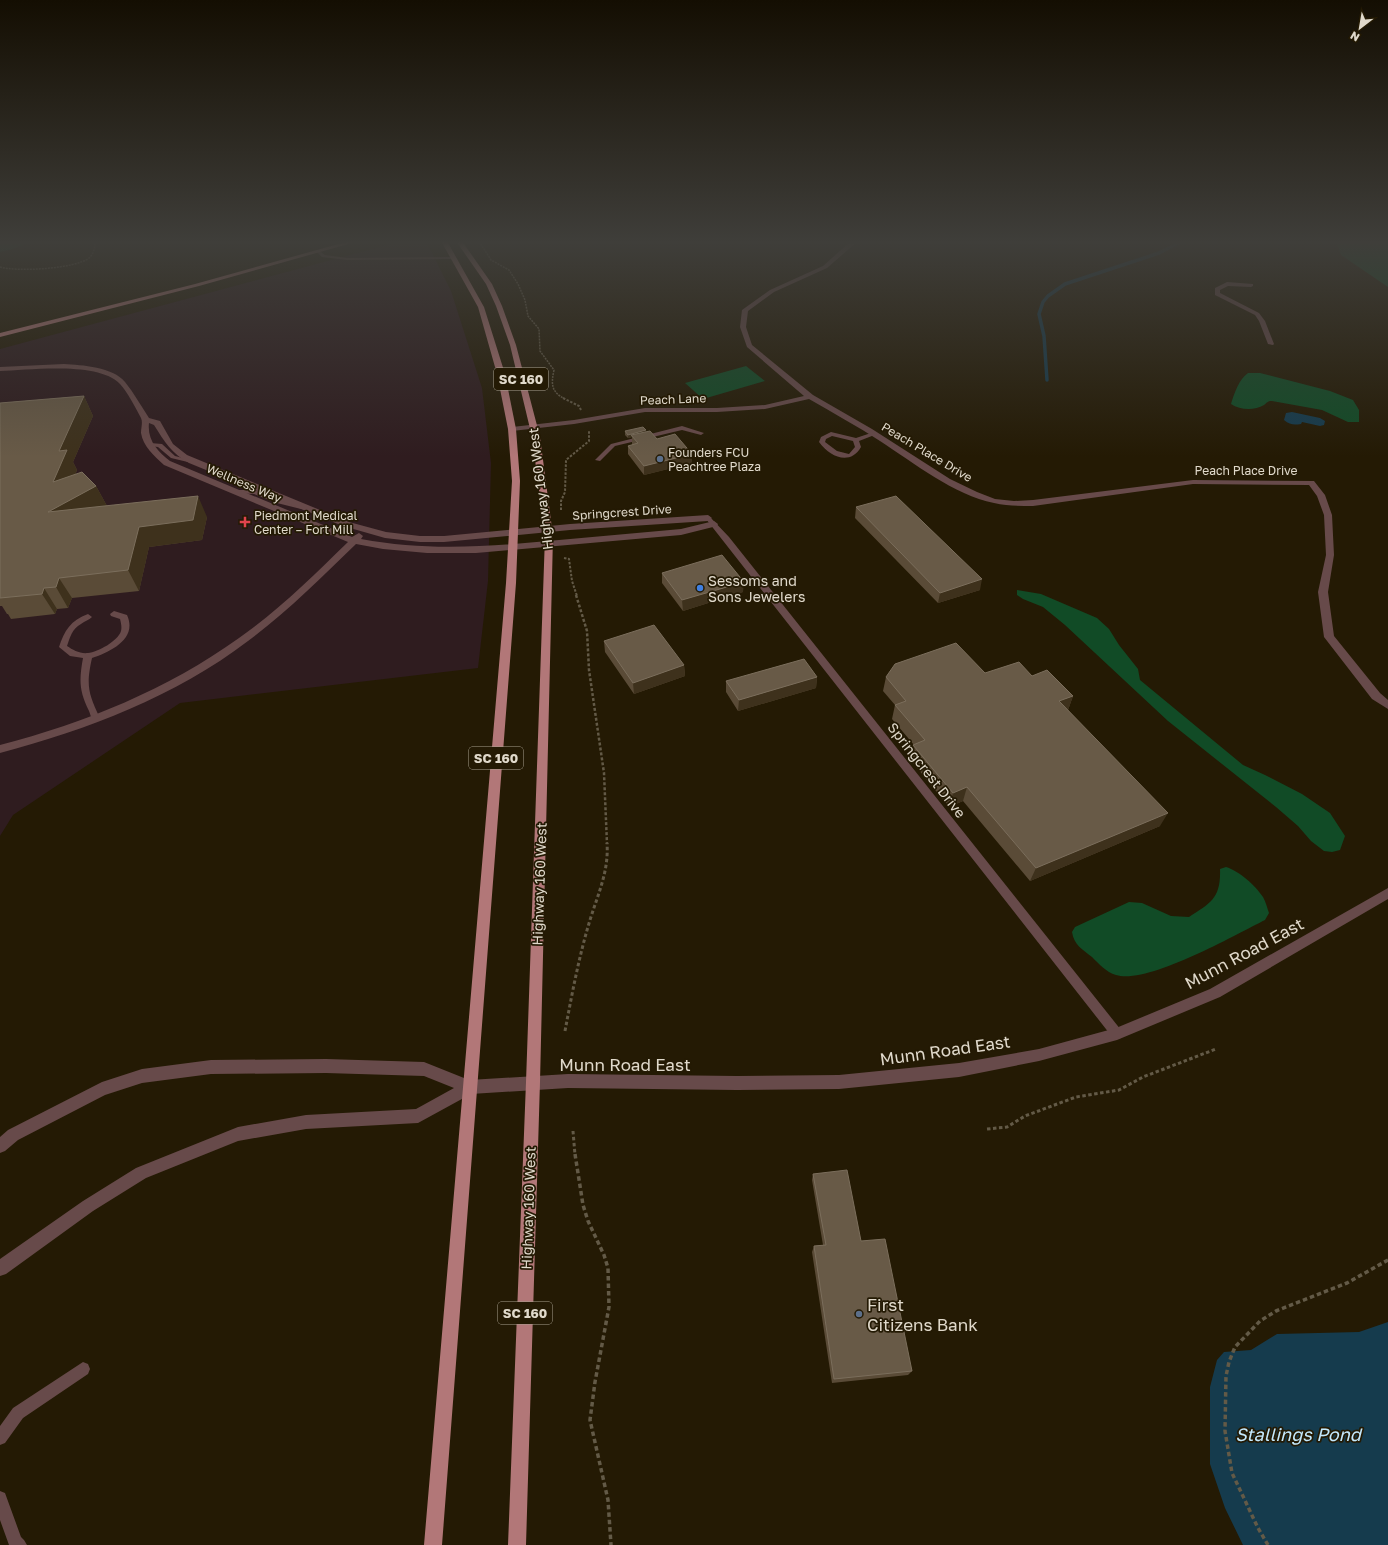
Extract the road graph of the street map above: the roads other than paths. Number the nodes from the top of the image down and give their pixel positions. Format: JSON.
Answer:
{"nodes":[{"id":1,"x":86,"y":313,"type":"edge"},
{"id":2,"x":482,"y":313,"type":"edge"},
{"id":3,"x":502,"y":313,"type":"edge"},
{"id":4,"x":744,"y":313,"type":"edge"},
{"id":5,"x":1255,"y":313,"type":"edge"},
{"id":6,"x":0,"y":335,"type":"edge"},
{"id":7,"x":1272,"y":344,"type":"dead end"},
{"id":8,"x":0,"y":369,"type":"edge"},
{"id":9,"x":810,"y":397,"type":"junction"},
{"id":10,"x":146,"y":420,"type":"junction"},
{"id":11,"x":534,"y":427,"type":"junction"},
{"id":12,"x":512,"y":429,"type":"junction"},
{"id":13,"x":701,"y":433,"type":"dead end"},
{"id":14,"x":874,"y":434,"type":"junction"},
{"id":15,"x":856,"y":440,"type":"junction"},
{"id":16,"x":150,"y":445,"type":"junction"},
{"id":17,"x":598,"y":460,"type":"dead end"},
{"id":18,"x":192,"y":461,"type":"junction"},
{"id":19,"x":212,"y":470,"type":"junction"},
{"id":20,"x":201,"y":478,"type":"junction"},
{"id":21,"x":235,"y":492,"type":"junction"},
{"id":22,"x":309,"y":509,"type":"junction"},
{"id":23,"x":711,"y":521,"type":"junction"},
{"id":24,"x":365,"y":530,"type":"junction"},
{"id":25,"x":548,"y":530,"type":"junction"},
{"id":26,"x":529,"y":532,"type":"joint"},
{"id":27,"x":513,"y":533,"type":"junction"},
{"id":28,"x":354,"y":540,"type":"junction"},
{"id":29,"x":548,"y":543,"type":"junction"},
{"id":30,"x":527,"y":545,"type":"joint"},
{"id":31,"x":513,"y":546,"type":"junction"},
{"id":32,"x":114,"y":614,"type":"dead end"},
{"id":33,"x":88,"y":617,"type":"dead end"},
{"id":34,"x":88,"y":656,"type":"junction"},
{"id":35,"x":1388,"y":705,"type":"edge"},
{"id":36,"x":96,"y":718,"type":"junction"},
{"id":37,"x":0,"y":749,"type":"edge"},
{"id":38,"x":1388,"y":893,"type":"edge"},
{"id":39,"x":1117,"y":1034,"type":"junction"},
{"id":40,"x":533,"y":1082,"type":"junction"},
{"id":41,"x":469,"y":1087,"type":"junction"},
{"id":42,"x":0,"y":1146,"type":"edge"},
{"id":43,"x":0,"y":1268,"type":"edge"},
{"id":44,"x":83,"y":1369,"type":"dead end"},
{"id":45,"x":0,"y":1438,"type":"edge"},
{"id":46,"x":0,"y":1498,"type":"edge"},
{"id":47,"x":19,"y":1545,"type":"edge"},
{"id":48,"x":433,"y":1545,"type":"edge"},
{"id":49,"x":517,"y":1545,"type":"edge"}],
"edges":[{"from":1,"to":6,"type":"main road"},
{"from":2,"to":12,"type":"main road","name":"Highway 160 West","number":"SC 160"},
{"from":3,"to":11,"type":"main road","name":"Highway 160 West","number":"SC 160"},
{"from":4,"to":9,"type":"street","name":"Peach Place Drive"},
{"from":5,"to":7,"type":"lane"},
{"from":8,"to":10,"type":"street","name":"Wellness Way"},
{"from":9,"to":11,"type":"street","name":"Peach Lane"},
{"from":9,"to":14,"type":"street","name":"Peach Place Drive"},
{"from":10,"to":16,"type":"street","name":"Wellness Way"},
{"from":10,"to":18,"type":"street","name":"Wellness Way"},
{"from":11,"to":12,"type":"street","name":"Peach Lane"},
{"from":11,"to":25,"type":"main road","name":"Highway 160 West","number":"SC 160"},
{"from":12,"to":27,"type":"main road","name":"Highway 160 West","number":"SC 160"},
{"from":13,"to":17,"type":"lane"},
{"from":14,"to":15,"type":"lane"},
{"from":14,"to":35,"type":"street","name":"Peach Place Drive"},
{"from":15,"to":15,"type":"lane"},
{"from":16,"to":18,"type":"lane"},
{"from":16,"to":20,"type":"street","name":"Wellness Way"},
{"from":18,"to":19,"type":"street","name":"Wellness Way"},
{"from":19,"to":20,"type":"street"},
{"from":19,"to":22,"type":"street","name":"Wellness Way"},
{"from":20,"to":21,"type":"street","name":"Wellness Way"},
{"from":21,"to":22,"type":"lane"},
{"from":21,"to":28,"type":"street","name":"Wellness Way"},
{"from":22,"to":24,"type":"street","name":"Wellness Way"},
{"from":23,"to":25,"type":"street","name":"Springcrest Drive"},
{"from":23,"to":29,"type":"street","name":"Springcrest Drive"},
{"from":23,"to":39,"type":"lane","name":"Springcrest Drive"},
{"from":24,"to":27,"type":"street","name":"Wellness Way"},
{"from":24,"to":28,"type":"street"},
{"from":25,"to":26,"type":"street","name":"Springcrest Drive"},
{"from":25,"to":29,"type":"main road","name":"Highway 160 West","number":"SC 160"},
{"from":26,"to":27,"type":"street","name":"Wellness Way"},
{"from":27,"to":31,"type":"main road","name":"Highway 160 West","number":"SC 160"},
{"from":28,"to":31,"type":"street","name":"Wellness Way"},
{"from":28,"to":36,"type":"street"},
{"from":29,"to":30,"type":"street","name":"Springcrest Drive"},
{"from":29,"to":40,"type":"main road","name":"Highway 160 West","number":"SC 160"},
{"from":30,"to":31,"type":"street","name":"Wellness Way"},
{"from":31,"to":41,"type":"main road","name":"Highway 160 West","number":"SC 160"},
{"from":32,"to":34,"type":"lane"},
{"from":33,"to":34,"type":"lane"},
{"from":34,"to":36,"type":"lane"},
{"from":36,"to":37,"type":"street"},
{"from":38,"to":39,"type":"street","name":"Munn Road East"},
{"from":39,"to":40,"type":"street","name":"Munn Road East"},
{"from":40,"to":41,"type":"street","name":"Munn Road East"},
{"from":40,"to":49,"type":"main road","name":"Highway 160 West","number":"SC 160"},
{"from":41,"to":42,"type":"street"},
{"from":41,"to":43,"type":"street"},
{"from":41,"to":48,"type":"main road","name":"Highway 160 West","number":"SC 160"},
{"from":44,"to":45,"type":"lane"},
{"from":46,"to":47,"type":"lane"}]}
